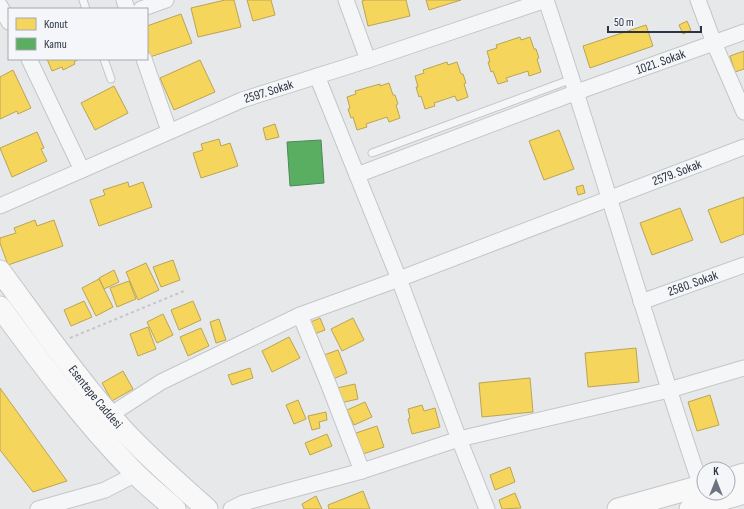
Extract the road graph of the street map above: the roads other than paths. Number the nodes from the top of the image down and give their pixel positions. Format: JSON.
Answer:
{"nodes":[{"id":1,"x":166,"y":0,"type":"edge"},
{"id":2,"x":346,"y":0,"type":"edge"},
{"id":3,"x":546,"y":0,"type":"edge"},
{"id":4,"x":698,"y":0,"type":"edge"},
{"id":5,"x":0,"y":8,"type":"edge"},
{"id":6,"x":144,"y":8,"type":"edge"},
{"id":7,"x":8,"y":20,"type":"edge"},
{"id":8,"x":744,"y":32,"type":"edge"},
{"id":9,"x":714,"y":43,"type":"junction"},
{"id":10,"x":29,"y":60,"type":"edge"},
{"id":11,"x":104,"y":60,"type":"edge"},
{"id":12,"x":144,"y":60,"type":"edge"},
{"id":13,"x":368,"y":60,"type":"junction"},
{"id":14,"x":317,"y":76,"type":"junction"},
{"id":15,"x":111,"y":79,"type":"dead end"},
{"id":16,"x":575,"y":86,"type":"junction"},
{"id":17,"x":744,"y":112,"type":"edge"},
{"id":18,"x":169,"y":131,"type":"junction"},
{"id":19,"x":744,"y":147,"type":"edge"},
{"id":20,"x":372,"y":153,"type":"dead end"},
{"id":21,"x":82,"y":170,"type":"junction"},
{"id":22,"x":357,"y":175,"type":"junction"},
{"id":23,"x":611,"y":199,"type":"junction"},
{"id":24,"x":0,"y":206,"type":"edge"},
{"id":25,"x":744,"y":265,"type":"edge"},
{"id":26,"x":0,"y":272,"type":"edge"},
{"id":27,"x":399,"y":280,"type":"junction"},
{"id":28,"x":641,"y":302,"type":"junction"},
{"id":29,"x":300,"y":315,"type":"junction"},
{"id":30,"x":3,"y":317,"type":"edge"},
{"id":31,"x":744,"y":368,"type":"edge"},
{"id":32,"x":668,"y":390,"type":"junction"},
{"id":33,"x":110,"y":415,"type":"junction"},
{"id":34,"x":459,"y":439,"type":"junction"},
{"id":35,"x":696,"y":467,"type":"edge"},
{"id":36,"x":362,"y":471,"type":"junction"},
{"id":37,"x":136,"y":474,"type":"junction"},
{"id":38,"x":696,"y":488,"type":"edge"},
{"id":39,"x":744,"y":493,"type":"edge"},
{"id":40,"x":38,"y":509,"type":"edge"},
{"id":41,"x":175,"y":509,"type":"edge"},
{"id":42,"x":207,"y":509,"type":"edge"},
{"id":43,"x":232,"y":509,"type":"edge"},
{"id":44,"x":487,"y":509,"type":"edge"},
{"id":45,"x":618,"y":509,"type":"edge"},
{"id":46,"x":690,"y":509,"type":"edge"}],
"edges":[{"from":1,"to":6,"type":"street"},
{"from":2,"to":13,"type":"street"},
{"from":3,"to":13,"type":"street","name":"2597. Sokak"},
{"from":3,"to":16,"type":"street"},
{"from":4,"to":9,"type":"street"},
{"from":5,"to":7,"type":"street"},
{"from":8,"to":9,"type":"street","name":"1021. Sokak"},
{"from":9,"to":16,"type":"street","name":"1021. Sokak"},
{"from":9,"to":17,"type":"street"},
{"from":10,"to":21,"type":"street"},
{"from":11,"to":15,"type":"lane"},
{"from":12,"to":18,"type":"street"},
{"from":13,"to":14,"type":"street","name":"2597. Sokak"},
{"from":14,"to":18,"type":"street","name":"2597. Sokak"},
{"from":14,"to":22,"type":"street"},
{"from":16,"to":20,"type":"lane"},
{"from":16,"to":22,"type":"street","name":"1021. Sokak"},
{"from":16,"to":23,"type":"street"},
{"from":18,"to":21,"type":"street","name":"2597. Sokak"},
{"from":19,"to":23,"type":"street","name":"2579. Sokak"},
{"from":21,"to":24,"type":"street","name":"2597. Sokak"},
{"from":22,"to":27,"type":"street"},
{"from":23,"to":27,"type":"street","name":"2579. Sokak"},
{"from":23,"to":28,"type":"street"},
{"from":25,"to":28,"type":"street","name":"2580. Sokak"},
{"from":26,"to":33,"type":"main road","name":"Esentepe Caddesi"},
{"from":27,"to":29,"type":"street","name":"2579. Sokak"},
{"from":27,"to":34,"type":"street"},
{"from":28,"to":32,"type":"street"},
{"from":29,"to":33,"type":"street","name":"2579. Sokak"},
{"from":29,"to":36,"type":"street"},
{"from":30,"to":37,"type":"main road","name":"Esentepe Caddesi"},
{"from":31,"to":32,"type":"street"},
{"from":32,"to":34,"type":"street"},
{"from":32,"to":35,"type":"street"},
{"from":33,"to":42,"type":"main road","name":"Esentepe Caddesi"},
{"from":34,"to":36,"type":"street"},
{"from":34,"to":44,"type":"street"},
{"from":36,"to":43,"type":"street"},
{"from":37,"to":40,"type":"street"},
{"from":37,"to":41,"type":"main road","name":"Esentepe Caddesi"},
{"from":38,"to":45,"type":"main road"},
{"from":39,"to":46,"type":"main road"}]}
